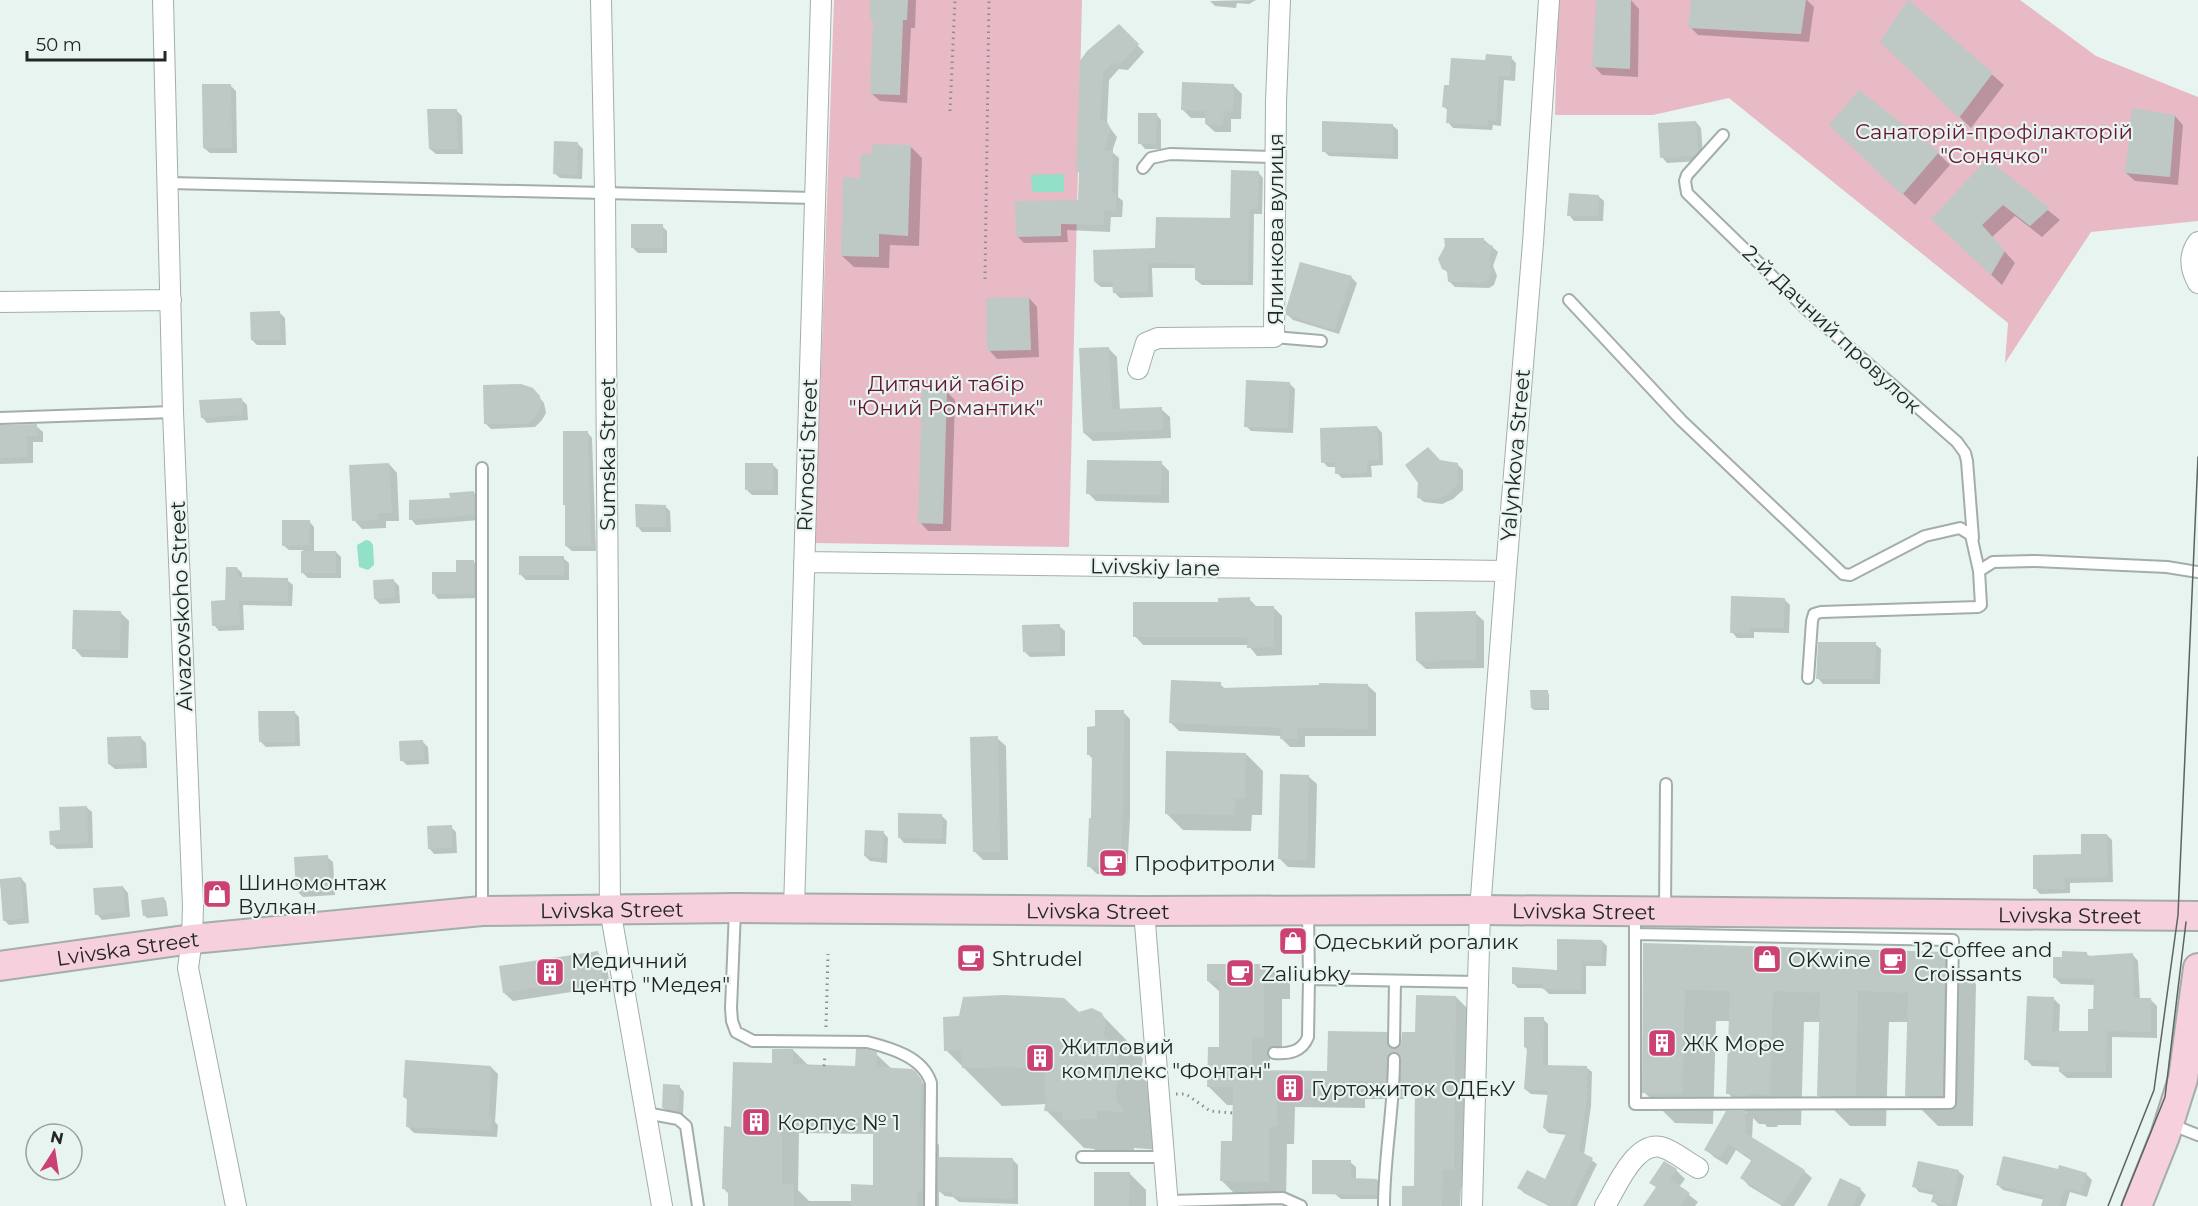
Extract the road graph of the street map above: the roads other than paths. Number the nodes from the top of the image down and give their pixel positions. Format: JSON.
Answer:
{"nodes":[{"id":1,"x":163,"y":0,"type":"edge"},
{"id":2,"x":601,"y":0,"type":"edge"},
{"id":3,"x":821,"y":0,"type":"edge"},
{"id":4,"x":1280,"y":0,"type":"edge"},
{"id":5,"x":1549,"y":0,"type":"edge"},
{"id":6,"x":1722,"y":135,"type":"dead end"},
{"id":7,"x":1275,"y":157,"type":"junction"},
{"id":8,"x":1143,"y":168,"type":"dead end"},
{"id":9,"x":169,"y":183,"type":"junction"},
{"id":10,"x":605,"y":192,"type":"junction"},
{"id":11,"x":815,"y":198,"type":"junction"},
{"id":12,"x":2198,"y":242,"type":"edge"},
{"id":13,"x":2198,"y":283,"type":"edge"},
{"id":14,"x":171,"y":300,"type":"junction"},
{"id":15,"x":1569,"y":300,"type":"dead end"},
{"id":16,"x":0,"y":302,"type":"edge"},
{"id":17,"x":1274,"y":337,"type":"junction"},
{"id":18,"x":1321,"y":341,"type":"dead end"},
{"id":19,"x":1138,"y":369,"type":"dead end"},
{"id":20,"x":173,"y":412,"type":"junction"},
{"id":21,"x":0,"y":418,"type":"edge"},
{"id":22,"x":482,"y":468,"type":"dead end"},
{"id":23,"x":1973,"y":542,"type":"junction"},
{"id":24,"x":804,"y":562,"type":"junction"},
{"id":25,"x":1506,"y":571,"type":"junction"},
{"id":26,"x":1979,"y":571,"type":"junction"},
{"id":27,"x":2198,"y":572,"type":"edge"},
{"id":28,"x":1808,"y":678,"type":"dead end"},
{"id":29,"x":1666,"y":784,"type":"dead end"},
{"id":30,"x":735,"y":908,"type":"junction"},
{"id":31,"x":610,"y":909,"type":"junction"},
{"id":32,"x":794,"y":909,"type":"junction"},
{"id":33,"x":1480,"y":910,"type":"junction"},
{"id":34,"x":482,"y":911,"type":"junction"},
{"id":35,"x":1144,"y":911,"type":"junction"},
{"id":36,"x":1308,"y":911,"type":"junction"},
{"id":37,"x":1665,"y":912,"type":"junction"},
{"id":38,"x":2198,"y":915,"type":"edge"},
{"id":39,"x":1635,"y":923,"type":"junction"},
{"id":40,"x":192,"y":939,"type":"junction"},
{"id":41,"x":0,"y":966,"type":"edge"},
{"id":42,"x":2198,"y":968,"type":"edge"},
{"id":43,"x":1309,"y":979,"type":"junction"},
{"id":44,"x":1395,"y":981,"type":"junction"},
{"id":45,"x":1477,"y":982,"type":"junction"},
{"id":46,"x":1394,"y":1042,"type":"dead end"},
{"id":47,"x":1274,"y":1053,"type":"dead end"},
{"id":48,"x":1394,"y":1059,"type":"dead end"},
{"id":49,"x":646,"y":1113,"type":"junction"},
{"id":50,"x":2169,"y":1123,"type":"junction"},
{"id":51,"x":2198,"y":1135,"type":"edge"},
{"id":52,"x":1082,"y":1157,"type":"dead end"},
{"id":53,"x":1164,"y":1157,"type":"junction"},
{"id":54,"x":1698,"y":1168,"type":"dead end"},
{"id":55,"x":1168,"y":1204,"type":"edge"},
{"id":56,"x":236,"y":1206,"type":"edge"},
{"id":57,"x":662,"y":1206,"type":"edge"},
{"id":58,"x":698,"y":1206,"type":"edge"},
{"id":59,"x":930,"y":1206,"type":"edge"},
{"id":60,"x":1301,"y":1206,"type":"edge"},
{"id":61,"x":1384,"y":1206,"type":"edge"},
{"id":62,"x":1472,"y":1206,"type":"edge"},
{"id":63,"x":1605,"y":1206,"type":"edge"},
{"id":64,"x":2137,"y":1206,"type":"edge"}],
"edges":[{"from":1,"to":9,"type":"street","name":"Aivazovskoho Street"},
{"from":2,"to":10,"type":"street","name":"Sumska Street"},
{"from":3,"to":11,"type":"street","name":"Rivnosti Street"},
{"from":4,"to":7,"type":"street","name":"Ялинкова вулиця"},
{"from":5,"to":25,"type":"street","name":"Yalynkova Street"},
{"from":6,"to":23,"type":"lane","name":"2-й Дачний провулок"},
{"from":7,"to":8,"type":"lane"},
{"from":7,"to":17,"type":"street","name":"Ялинкова вулиця"},
{"from":9,"to":10,"type":"lane"},
{"from":9,"to":14,"type":"street","name":"Aivazovskoho Street"},
{"from":10,"to":11,"type":"lane"},
{"from":10,"to":31,"type":"street","name":"Sumska Street"},
{"from":11,"to":24,"type":"street","name":"Rivnosti Street"},
{"from":12,"to":13,"type":"street"},
{"from":14,"to":16,"type":"street"},
{"from":14,"to":20,"type":"street","name":"Aivazovskoho Street"},
{"from":15,"to":23,"type":"lane"},
{"from":17,"to":18,"type":"lane"},
{"from":17,"to":19,"type":"street","name":"Ялинкова вулиця"},
{"from":20,"to":21,"type":"lane"},
{"from":20,"to":40,"type":"street","name":"Aivazovskoho Street"},
{"from":22,"to":34,"type":"lane"},
{"from":23,"to":26,"type":"lane","name":"2-й Дачний провулок"},
{"from":24,"to":25,"type":"street","name":"Lvivskiy lane"},
{"from":24,"to":32,"type":"street","name":"Rivnosti Street"},
{"from":25,"to":33,"type":"street","name":"Yalynkova Street"},
{"from":26,"to":27,"type":"lane"},
{"from":26,"to":28,"type":"lane","name":"2-й Дачний провулок"},
{"from":29,"to":37,"type":"lane"},
{"from":30,"to":31,"type":"main road","name":"Lvivska Street"},
{"from":30,"to":32,"type":"main road","name":"Lvivska Street"},
{"from":30,"to":59,"type":"lane"},
{"from":31,"to":34,"type":"main road","name":"Lvivska Street"},
{"from":31,"to":49,"type":"street","name":"Sumska Street"},
{"from":32,"to":35,"type":"main road","name":"Lvivska Street"},
{"from":33,"to":36,"type":"main road","name":"Lvivska Street"},
{"from":33,"to":39,"type":"main road","name":"Lvivska Street"},
{"from":33,"to":45,"type":"street","name":"Yalynkova Street"},
{"from":34,"to":40,"type":"main road","name":"Lvivska Street"},
{"from":35,"to":36,"type":"main road","name":"Lvivska Street"},
{"from":35,"to":53,"type":"street"},
{"from":36,"to":43,"type":"lane"},
{"from":37,"to":38,"type":"main road","name":"Lvivska Street"},
{"from":37,"to":39,"type":"main road","name":"Lvivska Street"},
{"from":39,"to":39,"type":"lane"},
{"from":40,"to":41,"type":"main road","name":"Lvivska Street"},
{"from":40,"to":56,"type":"street","name":"Aivazovskoho Street"},
{"from":42,"to":50,"type":"main road"},
{"from":43,"to":44,"type":"lane"},
{"from":43,"to":47,"type":"lane"},
{"from":44,"to":45,"type":"lane"},
{"from":44,"to":46,"type":"lane"},
{"from":45,"to":62,"type":"street","name":"Yalynkova Street"},
{"from":48,"to":61,"type":"lane"},
{"from":49,"to":57,"type":"street","name":"Sumska Street"},
{"from":49,"to":58,"type":"lane"},
{"from":50,"to":51,"type":"lane"},
{"from":50,"to":64,"type":"main road"},
{"from":52,"to":53,"type":"lane"},
{"from":53,"to":55,"type":"street"},
{"from":54,"to":63,"type":"street"},
{"from":55,"to":60,"type":"lane"}]}
